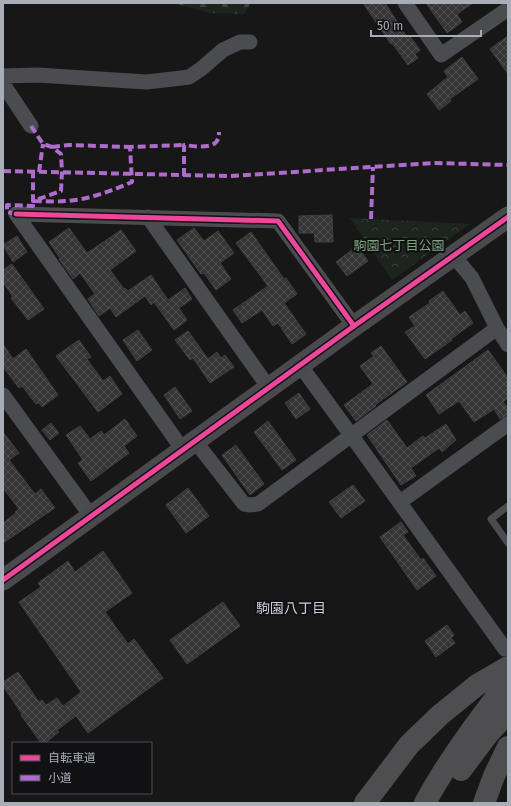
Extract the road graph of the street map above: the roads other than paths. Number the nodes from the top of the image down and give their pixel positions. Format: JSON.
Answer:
{"nodes":[{"id":1,"x":405,"y":3,"type":"edge"},
{"id":2,"x":508,"y":9,"type":"edge"},
{"id":3,"x":250,"y":42,"type":"dead end"},
{"id":4,"x":3,"y":76,"type":"edge"},
{"id":5,"x":3,"y":84,"type":"edge"},
{"id":6,"x":31,"y":126,"type":"dead end"},
{"id":7,"x":148,"y":217,"type":"junction"},
{"id":8,"x":508,"y":217,"type":"edge"},
{"id":9,"x":454,"y":256,"type":"junction"},
{"id":10,"x":354,"y":326,"type":"junction"},
{"id":11,"x":496,"y":328,"type":"junction"},
{"id":12,"x":508,"y":345,"type":"edge"},
{"id":13,"x":300,"y":365,"type":"junction"},
{"id":14,"x":269,"y":388,"type":"junction"},
{"id":15,"x":3,"y":395,"type":"edge"},
{"id":16,"x":508,"y":424,"type":"edge"},
{"id":17,"x":351,"y":435,"type":"junction"},
{"id":18,"x":189,"y":445,"type":"junction"},
{"id":19,"x":400,"y":502,"type":"junction"},
{"id":20,"x":508,"y":506,"type":"edge"},
{"id":21,"x":91,"y":516,"type":"junction"},
{"id":22,"x":507,"y":538,"type":"edge"},
{"id":23,"x":3,"y":580,"type":"edge"},
{"id":24,"x":506,"y":658,"type":"edge"},
{"id":25,"x":508,"y":682,"type":"edge"},
{"id":26,"x":508,"y":712,"type":"edge"},
{"id":27,"x":508,"y":747,"type":"edge"},
{"id":28,"x":366,"y":803,"type":"edge"},
{"id":29,"x":425,"y":803,"type":"edge"},
{"id":30,"x":441,"y":803,"type":"edge"},
{"id":31,"x":484,"y":803,"type":"edge"}],
"edges":[{"from":1,"to":2,"type":"street"},
{"from":3,"to":4,"type":"street"},
{"from":5,"to":6,"type":"street"},
{"from":7,"to":10,"type":"street"},
{"from":7,"to":14,"type":"street"},
{"from":7,"to":18,"type":"street"},
{"from":8,"to":9,"type":"street"},
{"from":9,"to":10,"type":"street"},
{"from":9,"to":11,"type":"street"},
{"from":10,"to":13,"type":"street"},
{"from":11,"to":12,"type":"street"},
{"from":11,"to":17,"type":"street"},
{"from":13,"to":14,"type":"street"},
{"from":13,"to":17,"type":"street"},
{"from":14,"to":18,"type":"street"},
{"from":15,"to":21,"type":"street"},
{"from":16,"to":19,"type":"street"},
{"from":17,"to":18,"type":"street"},
{"from":17,"to":19,"type":"street"},
{"from":18,"to":21,"type":"street"},
{"from":19,"to":24,"type":"street"},
{"from":20,"to":22,"type":"lane"},
{"from":21,"to":23,"type":"street"},
{"from":24,"to":28,"type":"highway"},
{"from":25,"to":29,"type":"highway"},
{"from":26,"to":30,"type":"highway"},
{"from":27,"to":31,"type":"highway"}]}
